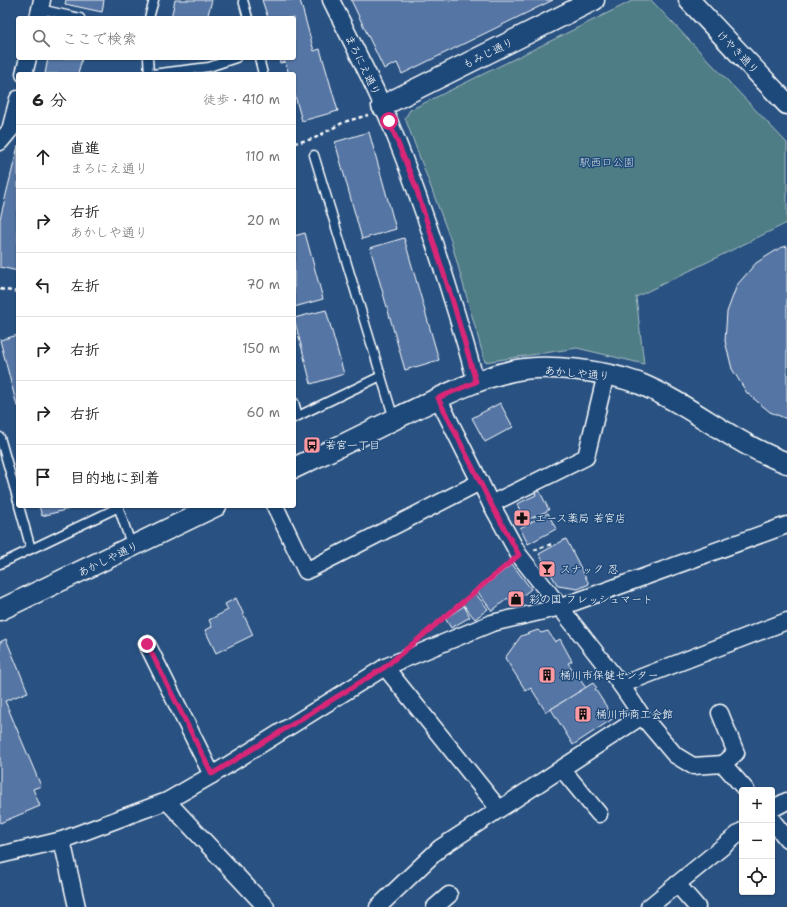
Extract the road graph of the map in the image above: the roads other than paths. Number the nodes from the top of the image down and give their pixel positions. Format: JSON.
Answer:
{"nodes":[{"id":1,"x":154,"y":0,"type":"edge"},
{"id":2,"x":243,"y":0,"type":"edge"},
{"id":3,"x":331,"y":0,"type":"edge"},
{"id":4,"x":594,"y":0,"type":"edge"},
{"id":5,"x":689,"y":0,"type":"edge"},
{"id":6,"x":40,"y":9,"type":"edge"},
{"id":7,"x":71,"y":16,"type":"edge"},
{"id":8,"x":150,"y":16,"type":"edge"},
{"id":9,"x":247,"y":16,"type":"edge"},
{"id":10,"x":28,"y":60,"type":"edge"},
{"id":11,"x":148,"y":60,"type":"edge"},
{"id":12,"x":230,"y":60,"type":"edge"},
{"id":13,"x":260,"y":60,"type":"edge"},
{"id":14,"x":24,"y":72,"type":"edge"},
{"id":15,"x":150,"y":72,"type":"edge"},
{"id":16,"x":167,"y":72,"type":"edge"},
{"id":17,"x":263,"y":72,"type":"edge"},
{"id":18,"x":787,"y":104,"type":"edge"},
{"id":19,"x":382,"y":106,"type":"junction"},
{"id":20,"x":16,"y":107,"type":"edge"},
{"id":21,"x":0,"y":142,"type":"edge"},
{"id":22,"x":314,"y":155,"type":"dead end"},
{"id":23,"x":606,"y":374,"type":"junction"},
{"id":24,"x":381,"y":376,"type":"junction"},
{"id":25,"x":476,"y":382,"type":"junction"},
{"id":26,"x":438,"y":398,"type":"junction"},
{"id":27,"x":296,"y":417,"type":"edge"},
{"id":28,"x":394,"y":419,"type":"junction"},
{"id":29,"x":0,"y":437,"type":"edge"},
{"id":30,"x":787,"y":464,"type":"edge"},
{"id":31,"x":296,"y":467,"type":"edge"},
{"id":32,"x":480,"y":482,"type":"junction"},
{"id":33,"x":16,"y":494,"type":"edge"},
{"id":34,"x":491,"y":504,"type":"junction"},
{"id":35,"x":20,"y":508,"type":"edge"},
{"id":36,"x":114,"y":508,"type":"edge"},
{"id":37,"x":119,"y":508,"type":"edge"},
{"id":38,"x":212,"y":508,"type":"edge"},
{"id":39,"x":276,"y":508,"type":"edge"},
{"id":40,"x":787,"y":525,"type":"edge"},
{"id":41,"x":132,"y":547,"type":"junction"},
{"id":42,"x":31,"y":549,"type":"junction"},
{"id":43,"x":0,"y":564,"type":"edge"},
{"id":44,"x":561,"y":607,"type":"junction"},
{"id":45,"x":0,"y":610,"type":"edge"},
{"id":46,"x":787,"y":621,"type":"edge"},
{"id":47,"x":147,"y":644,"type":"dead end"},
{"id":48,"x":385,"y":667,"type":"junction"},
{"id":49,"x":621,"y":685,"type":"junction"},
{"id":50,"x":720,"y":713,"type":"dead end"},
{"id":51,"x":642,"y":716,"type":"junction"},
{"id":52,"x":723,"y":764,"type":"junction"},
{"id":53,"x":562,"y":768,"type":"junction"},
{"id":54,"x":212,"y":774,"type":"junction"},
{"id":55,"x":743,"y":787,"type":"edge"},
{"id":56,"x":167,"y":801,"type":"junction"},
{"id":57,"x":787,"y":801,"type":"edge"},
{"id":58,"x":775,"y":807,"type":"edge"},
{"id":59,"x":499,"y":809,"type":"junction"},
{"id":60,"x":599,"y":814,"type":"dead end"},
{"id":61,"x":774,"y":823,"type":"edge"},
{"id":62,"x":739,"y":833,"type":"edge"},
{"id":63,"x":787,"y":838,"type":"edge"},
{"id":64,"x":62,"y":840,"type":"junction"},
{"id":65,"x":0,"y":855,"type":"edge"},
{"id":66,"x":677,"y":884,"type":"junction"},
{"id":67,"x":449,"y":895,"type":"dead end"},
{"id":68,"x":389,"y":903,"type":"edge"},
{"id":69,"x":77,"y":907,"type":"edge"},
{"id":70,"x":266,"y":907,"type":"edge"},
{"id":71,"x":436,"y":907,"type":"edge"},
{"id":72,"x":649,"y":907,"type":"edge"},
{"id":73,"x":696,"y":907,"type":"edge"}],
"edges":[{"from":1,"to":8,"type":"lane"},
{"from":2,"to":9,"type":"lane"},
{"from":3,"to":19,"type":"street","name":"まろにえ通り"},
{"from":4,"to":19,"type":"street","name":"もみじ通り"},
{"from":5,"to":18,"type":"street","name":"けやき通り"},
{"from":6,"to":7,"type":"lane"},
{"from":10,"to":14,"type":"street"},
{"from":11,"to":15,"type":"lane"},
{"from":12,"to":16,"type":"lane"},
{"from":13,"to":17,"type":"lane"},
{"from":19,"to":25,"type":"street","name":"まろにえ通り"},
{"from":20,"to":21,"type":"street"},
{"from":22,"to":24,"type":"lane"},
{"from":23,"to":25,"type":"street","name":"あかしや通り"},
{"from":23,"to":30,"type":"street","name":"あかしや通り"},
{"from":23,"to":34,"type":"street"},
{"from":24,"to":27,"type":"lane"},
{"from":24,"to":28,"type":"lane"},
{"from":25,"to":26,"type":"street","name":"あかしや通り"},
{"from":26,"to":28,"type":"street","name":"あかしや通り"},
{"from":26,"to":32,"type":"street"},
{"from":28,"to":31,"type":"street","name":"あかしや通り"},
{"from":29,"to":33,"type":"lane"},
{"from":32,"to":34,"type":"street"},
{"from":32,"to":39,"type":"street"},
{"from":34,"to":44,"type":"street"},
{"from":35,"to":42,"type":"lane"},
{"from":36,"to":42,"type":"lane"},
{"from":37,"to":41,"type":"lane"},
{"from":38,"to":41,"type":"street","name":"あかしや通り"},
{"from":40,"to":44,"type":"street"},
{"from":41,"to":45,"type":"street","name":"あかしや通り"},
{"from":42,"to":43,"type":"lane"},
{"from":44,"to":48,"type":"street"},
{"from":44,"to":49,"type":"street"},
{"from":46,"to":49,"type":"street"},
{"from":47,"to":54,"type":"street"},
{"from":48,"to":54,"type":"street"},
{"from":48,"to":59,"type":"street"},
{"from":49,"to":51,"type":"street"},
{"from":50,"to":52,"type":"street"},
{"from":51,"to":52,"type":"street"},
{"from":51,"to":53,"type":"street"},
{"from":52,"to":55,"type":"street"},
{"from":53,"to":59,"type":"street"},
{"from":53,"to":60,"type":"street"},
{"from":54,"to":56,"type":"street"},
{"from":56,"to":64,"type":"street"},
{"from":56,"to":70,"type":"street"},
{"from":57,"to":58,"type":"street"},
{"from":59,"to":68,"type":"street"},
{"from":61,"to":63,"type":"street"},
{"from":62,"to":66,"type":"street"},
{"from":64,"to":65,"type":"street"},
{"from":64,"to":69,"type":"street"},
{"from":66,"to":72,"type":"street"},
{"from":66,"to":73,"type":"street"},
{"from":67,"to":71,"type":"street"}]}
